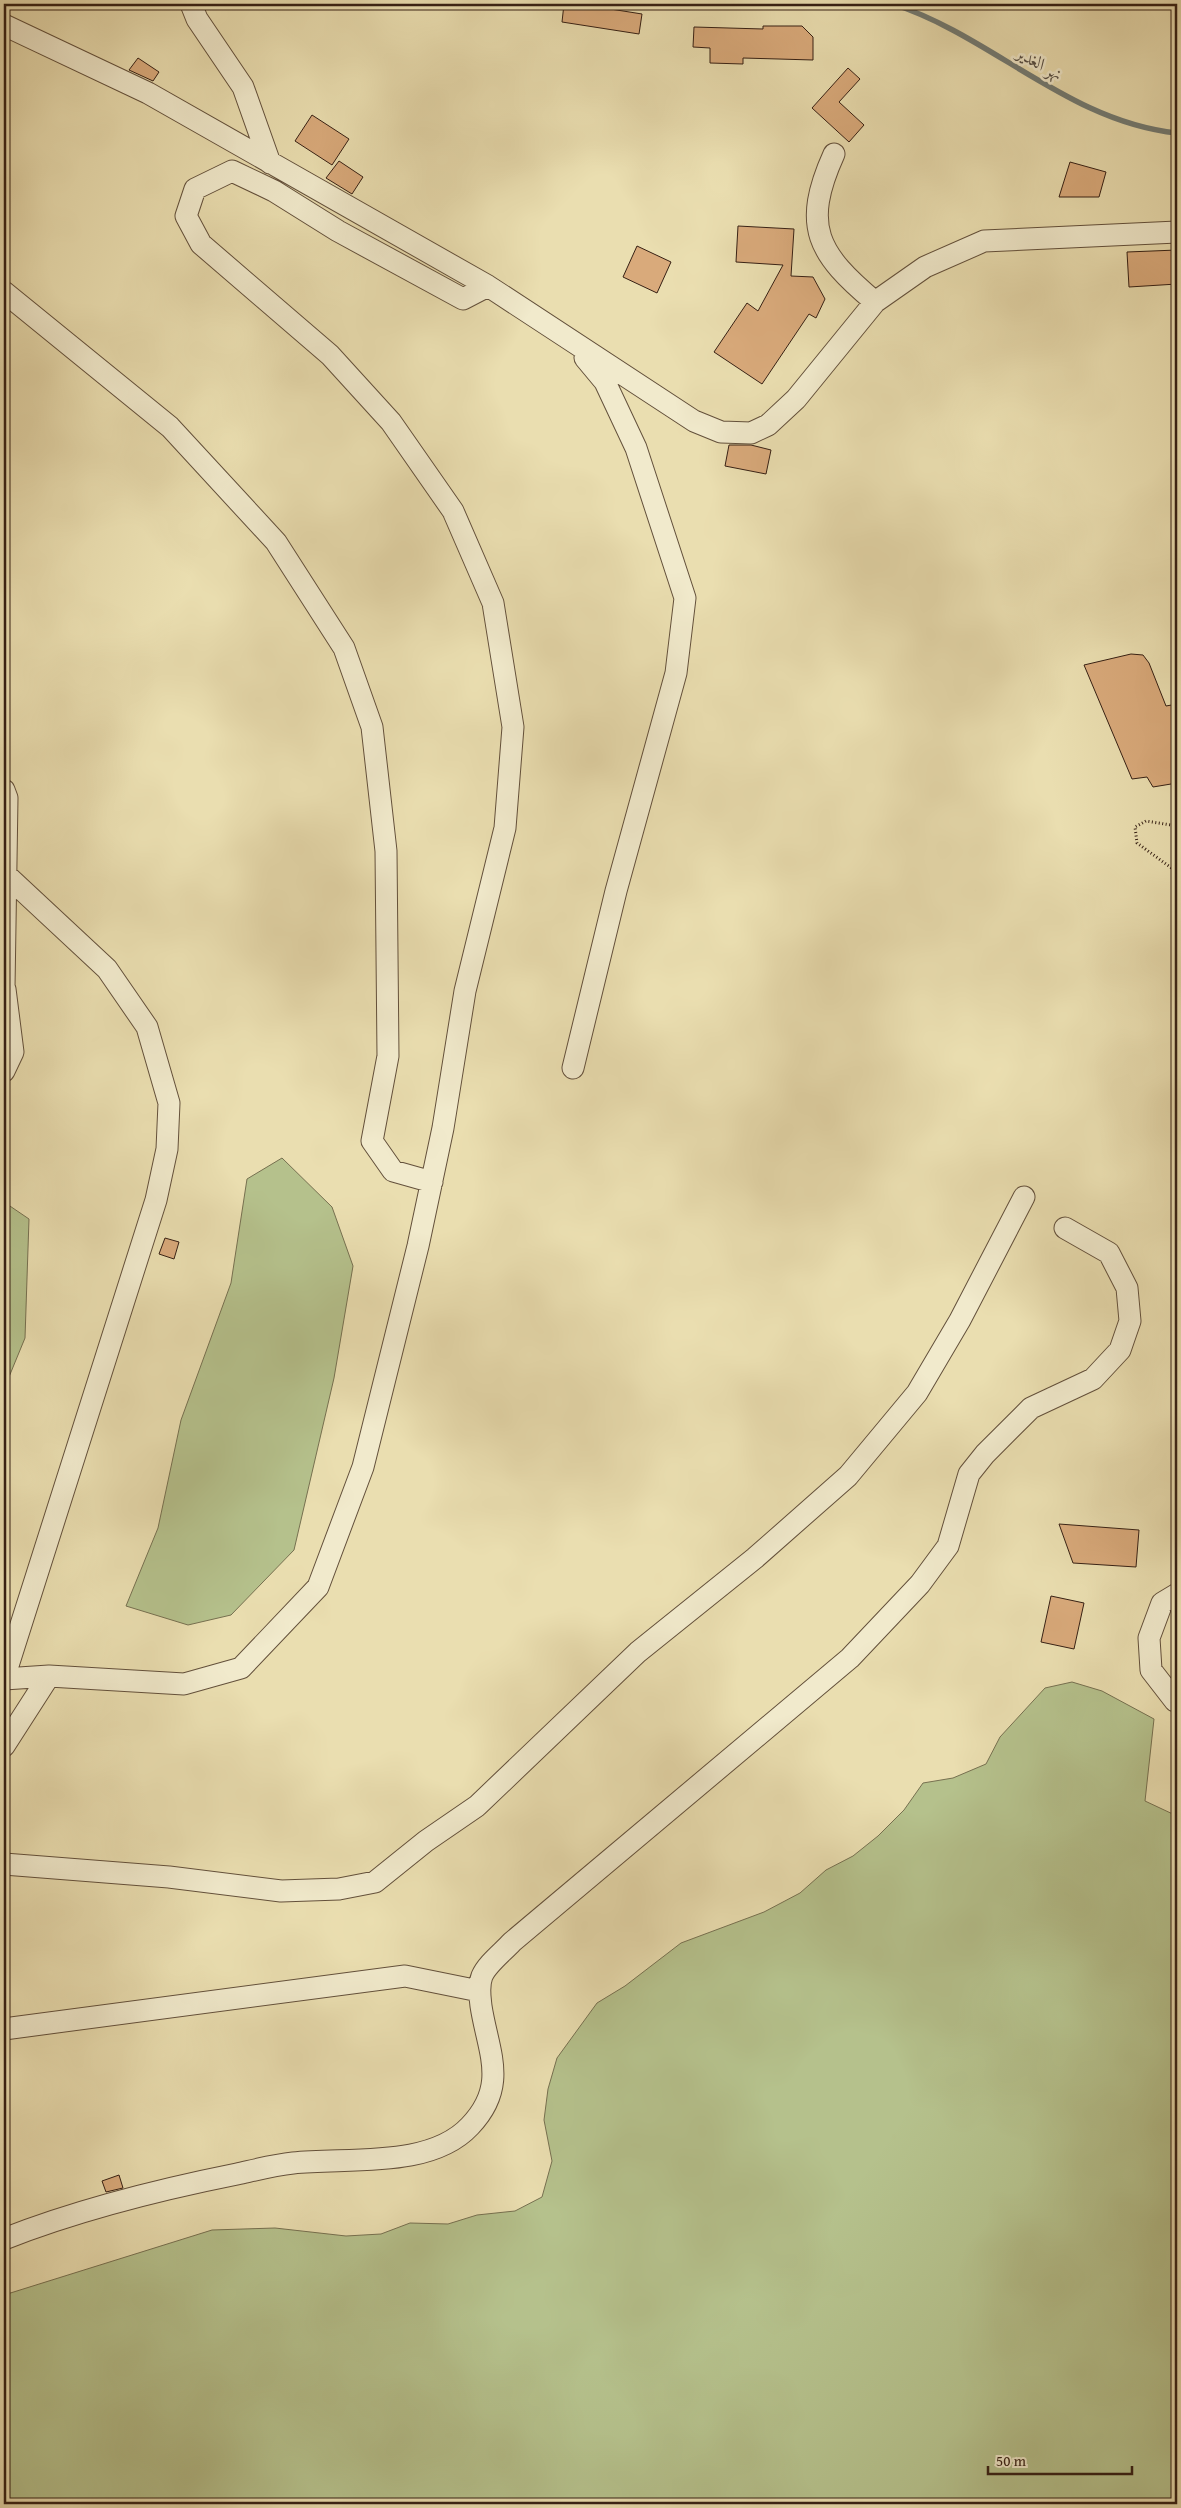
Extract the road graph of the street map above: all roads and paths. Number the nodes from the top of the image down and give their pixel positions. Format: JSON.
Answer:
{"nodes":[{"id":1,"x":192,"y":4,"type":"edge"},
{"id":2,"x":4,"y":25,"type":"edge"},
{"id":3,"x":834,"y":154,"type":"dead end"},
{"id":4,"x":270,"y":163,"type":"junction"},
{"id":5,"x":1177,"y":232,"type":"edge"},
{"id":6,"x":488,"y":286,"type":"junction"},
{"id":7,"x":4,"y":292,"type":"edge"},
{"id":8,"x":876,"y":302,"type":"junction"},
{"id":9,"x":568,"y":339,"type":"junction"},
{"id":10,"x":4,"y":790,"type":"edge"},
{"id":11,"x":1177,"y":826,"type":"edge"},
{"id":12,"x":1177,"y":872,"type":"edge"},
{"id":13,"x":5,"y":874,"type":"edge"},
{"id":14,"x":4,"y":989,"type":"edge"},
{"id":15,"x":573,"y":1068,"type":"dead end"},
{"id":16,"x":4,"y":1071,"type":"edge"},
{"id":17,"x":432,"y":1182,"type":"junction"},
{"id":18,"x":1024,"y":1197,"type":"dead end"},
{"id":19,"x":1065,"y":1228,"type":"dead end"},
{"id":20,"x":1177,"y":1594,"type":"edge"},
{"id":21,"x":49,"y":1676,"type":"junction"},
{"id":22,"x":4,"y":1679,"type":"edge"},
{"id":23,"x":1174,"y":1701,"type":"dead end"},
{"id":24,"x":4,"y":1746,"type":"edge"},
{"id":25,"x":4,"y":1864,"type":"edge"},
{"id":26,"x":479,"y":1991,"type":"junction"},
{"id":27,"x":4,"y":2029,"type":"edge"},
{"id":28,"x":4,"y":2239,"type":"edge"}],
"edges":[{"from":1,"to":4,"type":"street"},
{"from":2,"to":4,"type":"street"},
{"from":3,"to":8,"type":"street"},
{"from":4,"to":6,"type":"street"},
{"from":5,"to":8,"type":"street"},
{"from":6,"to":9,"type":"street"},
{"from":6,"to":17,"type":"street"},
{"from":7,"to":17,"type":"street"},
{"from":8,"to":9,"type":"street"},
{"from":9,"to":15,"type":"street"},
{"from":10,"to":13,"type":"street"},
{"from":11,"to":12,"type":"path"},
{"from":13,"to":14,"type":"street"},
{"from":13,"to":22,"type":"street"},
{"from":14,"to":16,"type":"street"},
{"from":17,"to":21,"type":"street"},
{"from":18,"to":25,"type":"street"},
{"from":19,"to":26,"type":"street"},
{"from":20,"to":23,"type":"street"},
{"from":21,"to":22,"type":"street"},
{"from":21,"to":24,"type":"street"},
{"from":26,"to":27,"type":"street"},
{"from":26,"to":28,"type":"street"}]}
